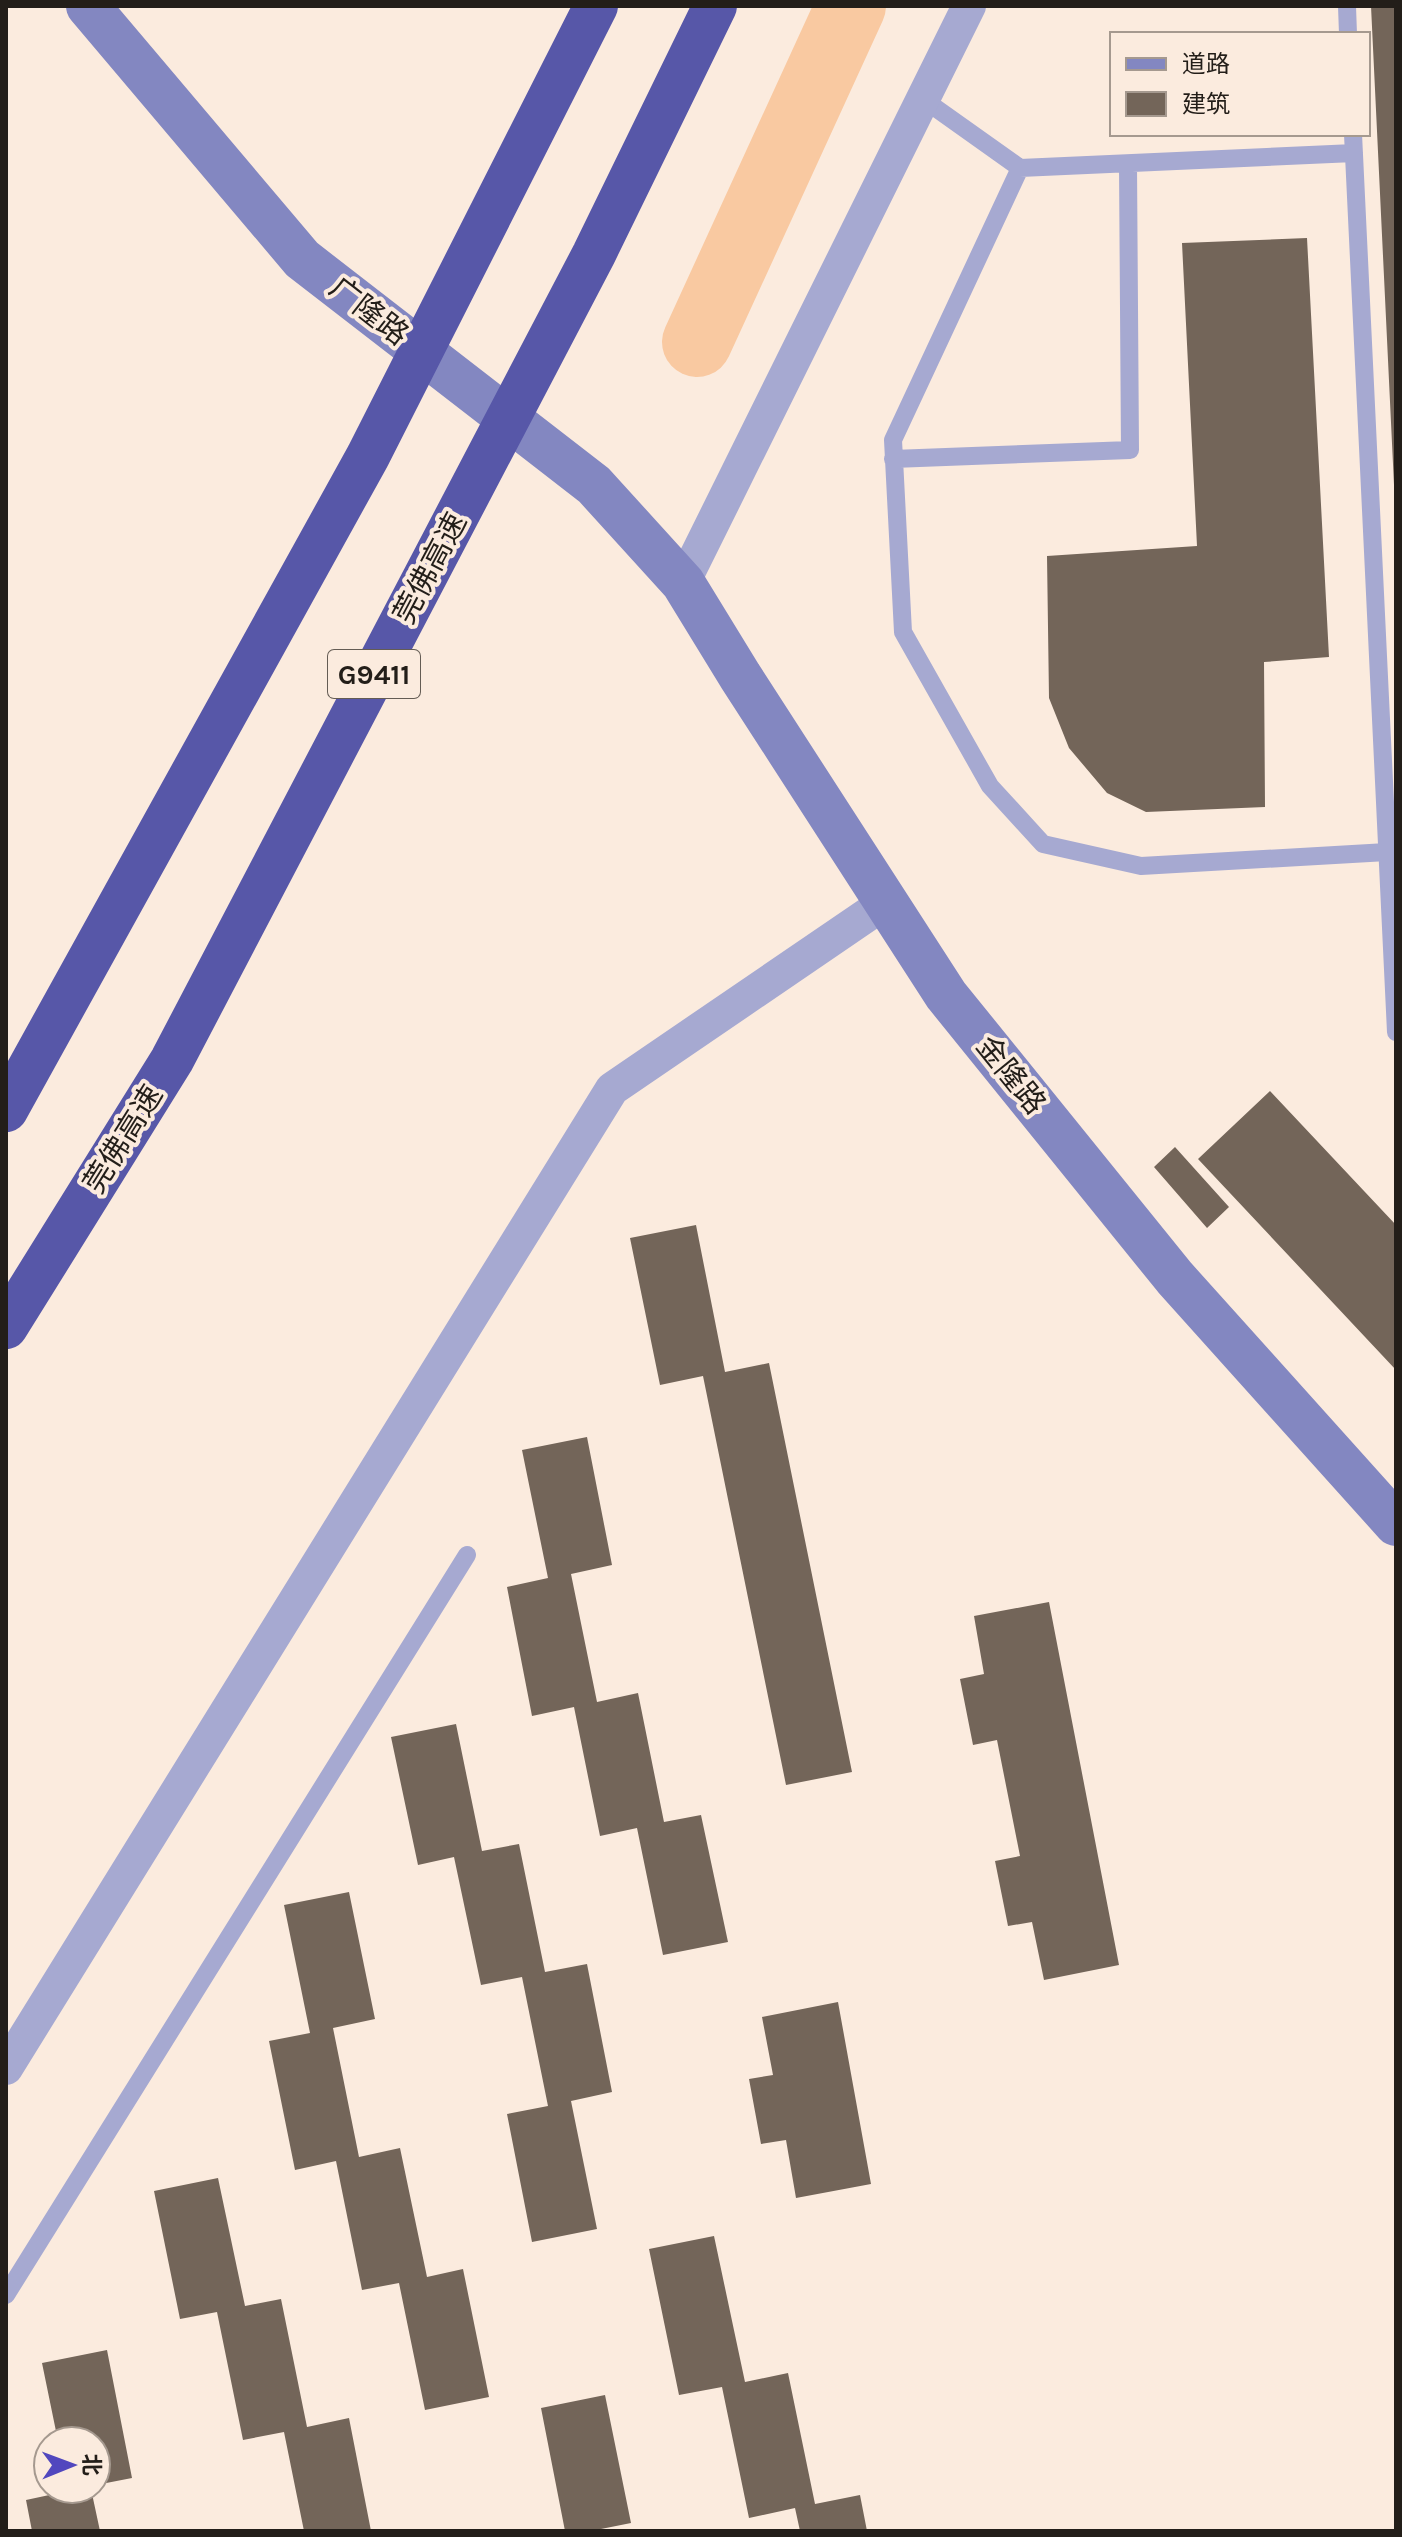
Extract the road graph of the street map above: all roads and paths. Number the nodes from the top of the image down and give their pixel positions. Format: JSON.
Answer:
{"nodes":[{"id":1,"x":88,"y":6,"type":"edge"},
{"id":2,"x":596,"y":6,"type":"edge"},
{"id":3,"x":715,"y":6,"type":"edge"},
{"id":4,"x":969,"y":6,"type":"edge"},
{"id":5,"x":1347,"y":6,"type":"edge"},
{"id":6,"x":1348,"y":32,"type":"edge"},
{"id":7,"x":923,"y":99,"type":"junction"},
{"id":8,"x":1353,"y":143,"type":"edge"},
{"id":9,"x":1128,"y":165,"type":"junction"},
{"id":10,"x":1020,"y":168,"type":"junction"},
{"id":11,"x":893,"y":459,"type":"junction"},
{"id":12,"x":683,"y":583,"type":"junction"},
{"id":13,"x":1387,"y":852,"type":"junction"},
{"id":14,"x":886,"y":902,"type":"junction"},
{"id":15,"x":1396,"y":1032,"type":"edge"},
{"id":16,"x":6,"y":1110,"type":"edge"},
{"id":17,"x":6,"y":1327,"type":"edge"},
{"id":18,"x":1396,"y":1524,"type":"edge"},
{"id":19,"x":467,"y":1555,"type":"dead end"},
{"id":20,"x":6,"y":2068,"type":"edge"},
{"id":21,"x":6,"y":2295,"type":"edge"}],
"edges":[{"from":1,"to":12,"type":"main road","name":"广隆路"},
{"from":2,"to":16,"type":"highway","bridge":true},
{"from":3,"to":17,"type":"highway","name":"莞佛高速","number":"G9411","bridge":true},
{"from":4,"to":7,"type":"street"},
{"from":5,"to":6,"type":"lane"},
{"from":7,"to":10,"type":"lane"},
{"from":7,"to":12,"type":"street"},
{"from":8,"to":9,"type":"lane"},
{"from":8,"to":13,"type":"lane"},
{"from":9,"to":10,"type":"lane"},
{"from":9,"to":11,"type":"lane"},
{"from":10,"to":11,"type":"lane"},
{"from":11,"to":13,"type":"lane"},
{"from":12,"to":14,"type":"main road","name":"金隆路"},
{"from":13,"to":15,"type":"lane"},
{"from":14,"to":18,"type":"main road","name":"金隆路"},
{"from":14,"to":20,"type":"street"},
{"from":19,"to":21,"type":"lane"}]}
